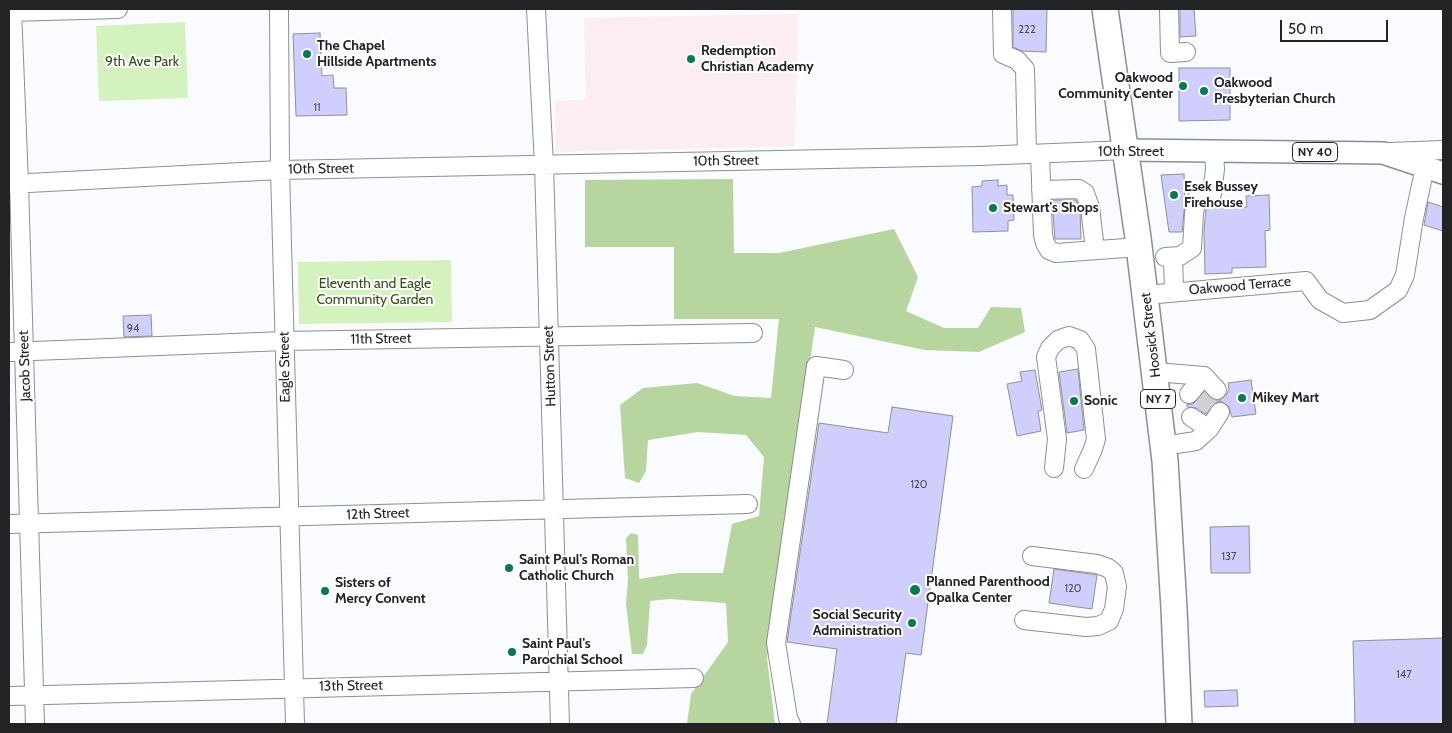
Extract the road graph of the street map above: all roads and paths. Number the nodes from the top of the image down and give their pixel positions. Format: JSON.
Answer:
{"nodes":[{"id":1,"x":118,"y":9,"type":"edge"},
{"id":2,"x":279,"y":9,"type":"edge"},
{"id":3,"x":536,"y":9,"type":"edge"},
{"id":4,"x":1002,"y":9,"type":"edge"},
{"id":5,"x":1105,"y":9,"type":"edge"},
{"id":6,"x":1169,"y":9,"type":"edge"},
{"id":7,"x":11,"y":11,"type":"edge"},
{"id":8,"x":1186,"y":52,"type":"dead end"},
{"id":9,"x":1127,"y":150,"type":"junction"},
{"id":10,"x":1443,"y":150,"type":"edge"},
{"id":11,"x":1214,"y":151,"type":"junction"},
{"id":12,"x":1382,"y":152,"type":"junction"},
{"id":13,"x":1033,"y":154,"type":"junction"},
{"id":14,"x":544,"y":165,"type":"junction"},
{"id":15,"x":280,"y":170,"type":"junction"},
{"id":16,"x":1434,"y":170,"type":"edge"},
{"id":17,"x":14,"y":183,"type":"edge"},
{"id":18,"x":1042,"y":190,"type":"junction"},
{"id":19,"x":1140,"y":247,"type":"junction"},
{"id":20,"x":1095,"y":250,"type":"junction"},
{"id":21,"x":1174,"y":292,"type":"junction"},
{"id":22,"x":1146,"y":295,"type":"junction"},
{"id":23,"x":754,"y":332,"type":"dead end"},
{"id":24,"x":548,"y":336,"type":"junction"},
{"id":25,"x":284,"y":340,"type":"junction"},
{"id":26,"x":16,"y":352,"type":"edge"},
{"id":27,"x":844,"y":370,"type":"dead end"},
{"id":28,"x":1155,"y":372,"type":"junction"},
{"id":29,"x":1204,"y":388,"type":"dead end"},
{"id":30,"x":1207,"y":418,"type":"tunnel mouth"},
{"id":31,"x":1163,"y":446,"type":"junction"},
{"id":32,"x":1054,"y":468,"type":"dead end"},
{"id":33,"x":1084,"y":469,"type":"dead end"},
{"id":34,"x":748,"y":504,"type":"dead end"},
{"id":35,"x":554,"y":509,"type":"junction"},
{"id":36,"x":288,"y":516,"type":"junction"},
{"id":37,"x":29,"y":523,"type":"junction"},
{"id":38,"x":9,"y":524,"type":"edge"},
{"id":39,"x":1032,"y":556,"type":"dead end"},
{"id":40,"x":1024,"y":620,"type":"dead end"},
{"id":41,"x":694,"y":678,"type":"dead end"},
{"id":42,"x":559,"y":681,"type":"junction"},
{"id":43,"x":294,"y":688,"type":"junction"},
{"id":44,"x":9,"y":696,"type":"edge"},
{"id":45,"x":34,"y":696,"type":"junction"},
{"id":46,"x":35,"y":724,"type":"edge"},
{"id":47,"x":296,"y":724,"type":"edge"},
{"id":48,"x":560,"y":724,"type":"edge"},
{"id":49,"x":791,"y":724,"type":"edge"},
{"id":50,"x":1179,"y":724,"type":"edge"}],
"edges":[{"from":1,"to":7,"type":"street"},
{"from":2,"to":15,"type":"street","name":"Eagle Street"},
{"from":3,"to":14,"type":"street","name":"Hutton Street"},
{"from":4,"to":13,"type":"street"},
{"from":5,"to":9,"type":"highway","name":"Hoosick Street","number":"NY 7"},
{"from":6,"to":8,"type":"street"},
{"from":7,"to":17,"type":"street","name":"Jacob Street"},
{"from":9,"to":11,"type":"main road","name":"10th Street","number":"NY 40"},
{"from":9,"to":13,"type":"street","name":"10th Street"},
{"from":9,"to":19,"type":"highway","name":"Hoosick Street","number":"NY 7"},
{"from":10,"to":12,"type":"street","name":"10th Street"},
{"from":11,"to":12,"type":"main road","name":"10th Street","number":"NY 40"},
{"from":11,"to":21,"type":"street"},
{"from":12,"to":16,"type":"main road","number":"NY 40"},
{"from":13,"to":14,"type":"street","name":"10th Street"},
{"from":13,"to":18,"type":"street"},
{"from":14,"to":15,"type":"street","name":"10th Street"},
{"from":14,"to":24,"type":"street","name":"Hutton Street"},
{"from":15,"to":17,"type":"street","name":"10th Street"},
{"from":15,"to":25,"type":"street","name":"Eagle Street"},
{"from":16,"to":21,"type":"street","name":"Oakwood Terrace"},
{"from":17,"to":26,"type":"street","name":"Jacob Street"},
{"from":18,"to":20,"type":"street"},
{"from":18,"to":20,"type":"street"},
{"from":19,"to":20,"type":"street"},
{"from":19,"to":22,"type":"highway","name":"Hoosick Street","number":"NY 7"},
{"from":21,"to":22,"type":"street","name":"Oakwood Terrace"},
{"from":22,"to":28,"type":"highway","name":"Hoosick Street","number":"NY 7"},
{"from":23,"to":24,"type":"street","name":"11th Street"},
{"from":24,"to":25,"type":"street","name":"11th Street"},
{"from":24,"to":35,"type":"street","name":"Hutton Street"},
{"from":25,"to":26,"type":"street","name":"11th Street"},
{"from":25,"to":36,"type":"street","name":"Eagle Street"},
{"from":26,"to":37,"type":"street","name":"Jacob Street"},
{"from":27,"to":49,"type":"street"},
{"from":28,"to":29,"type":"street"},
{"from":28,"to":31,"type":"highway","name":"Hoosick Street","number":"NY 7"},
{"from":30,"to":31,"type":"street"},
{"from":31,"to":50,"type":"highway","name":"Hoosick Street","number":"NY 7"},
{"from":32,"to":33,"type":"street"},
{"from":34,"to":35,"type":"street","name":"12th Street"},
{"from":35,"to":36,"type":"street","name":"12th Street"},
{"from":35,"to":42,"type":"street","name":"Hutton Street"},
{"from":36,"to":37,"type":"street","name":"12th Street"},
{"from":36,"to":43,"type":"street","name":"Eagle Street"},
{"from":37,"to":38,"type":"street","name":"12th Street"},
{"from":37,"to":45,"type":"street","name":"Jacob Street"},
{"from":39,"to":40,"type":"street"},
{"from":41,"to":42,"type":"street","name":"13th Street"},
{"from":42,"to":43,"type":"street","name":"13th Street"},
{"from":42,"to":48,"type":"street","name":"Hutton Street"},
{"from":43,"to":45,"type":"street","name":"13th Street"},
{"from":43,"to":47,"type":"street","name":"Eagle Street"},
{"from":44,"to":45,"type":"street","name":"13th Street"},
{"from":45,"to":46,"type":"street","name":"Jacob Street"}]}
